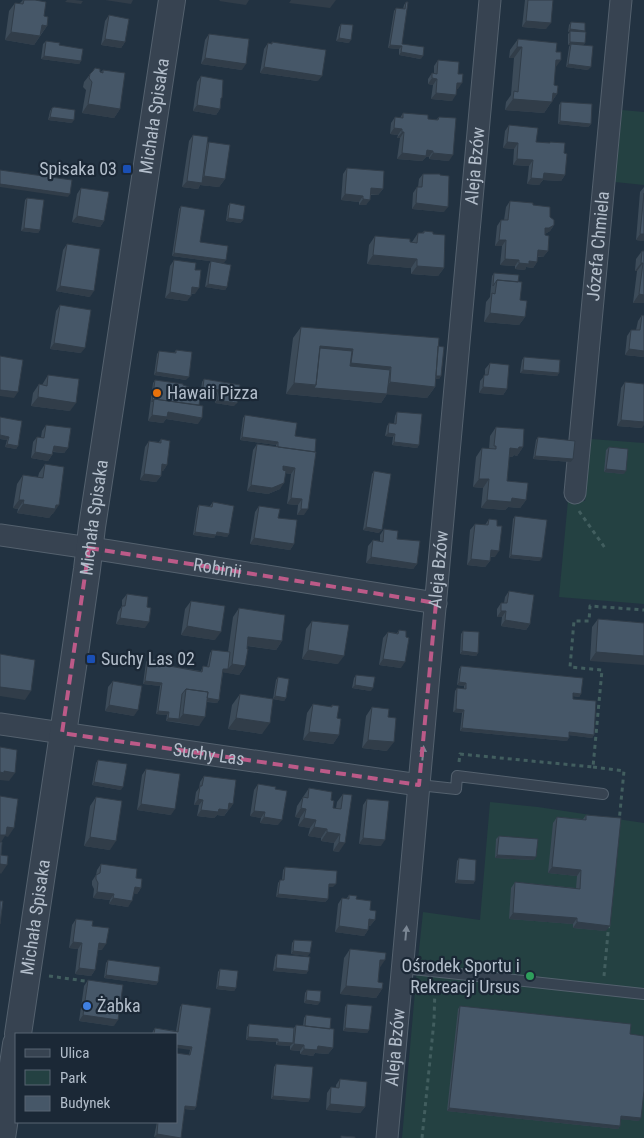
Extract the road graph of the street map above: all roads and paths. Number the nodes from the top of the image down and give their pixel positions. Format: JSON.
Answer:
{"nodes":[{"id":1,"x":172,"y":0,"type":"edge"},
{"id":2,"x":490,"y":0,"type":"edge"},
{"id":3,"x":621,"y":0,"type":"edge"},
{"id":4,"x":575,"y":493,"type":"joint"},
{"id":5,"x":0,"y":535,"type":"edge"},
{"id":6,"x":89,"y":548,"type":"junction"},
{"id":7,"x":605,"y":548,"type":"dead end"},
{"id":8,"x":436,"y":603,"type":"junction"},
{"id":9,"x":644,"y":610,"type":"edge"},
{"id":10,"x":0,"y":724,"type":"edge"},
{"id":11,"x":62,"y":733,"type":"junction"},
{"id":12,"x":593,"y":767,"type":"junction"},
{"id":13,"x":457,"y":776,"type":"junction"},
{"id":14,"x":419,"y":785,"type":"junction"},
{"id":15,"x":603,"y":794,"type":"dead end"},
{"id":16,"x":618,"y":828,"type":"edge"},
{"id":17,"x":609,"y":921,"type":"edge"},
{"id":18,"x":403,"y":968,"type":"junction"},
{"id":19,"x":48,"y":976,"type":"dead end"},
{"id":20,"x":604,"y":978,"type":"dead end"},
{"id":21,"x":85,"y":981,"type":"dead end"},
{"id":22,"x":434,"y":987,"type":"dead end"},
{"id":23,"x":644,"y":994,"type":"edge"},
{"id":24,"x":18,"y":1033,"type":"edge"},
{"id":25,"x":15,"y":1051,"type":"edge"},
{"id":26,"x":2,"y":1138,"type":"edge"},
{"id":27,"x":387,"y":1138,"type":"edge"},
{"id":28,"x":422,"y":1138,"type":"edge"}],
"edges":[{"from":1,"to":6,"type":"street","name":"Michała Spisaka"},
{"from":2,"to":8,"type":"street","name":"Aleja Bzów"},
{"from":3,"to":4,"type":"street","name":"Józefa Chmiela"},
{"from":4,"to":7,"type":"path"},
{"from":5,"to":6,"type":"street","name":"Robinii"},
{"from":6,"to":8,"type":"street","name":"Robinii"},
{"from":6,"to":11,"type":"street","name":"Michała Spisaka"},
{"from":14,"to":8,"type":"street","name":"Aleja Bzów","one_way":true},
{"from":9,"to":12,"type":"path"},
{"from":10,"to":11,"type":"street","name":"Suchy Las"},
{"from":11,"to":14,"type":"street","name":"Suchy Las"},
{"from":11,"to":24,"type":"street","name":"Michała Spisaka"},
{"from":12,"to":13,"type":"path"},
{"from":12,"to":16,"type":"path"},
{"from":13,"to":14,"type":"lane"},
{"from":13,"to":15,"type":"lane"},
{"from":18,"to":14,"type":"street","name":"Aleja Bzów","one_way":true},
{"from":17,"to":20,"type":"path"},
{"from":18,"to":23,"type":"lane"},
{"from":18,"to":27,"type":"street","name":"Aleja Bzów"},
{"from":19,"to":21,"type":"path"},
{"from":22,"to":28,"type":"path"},
{"from":25,"to":26,"type":"street"}]}
